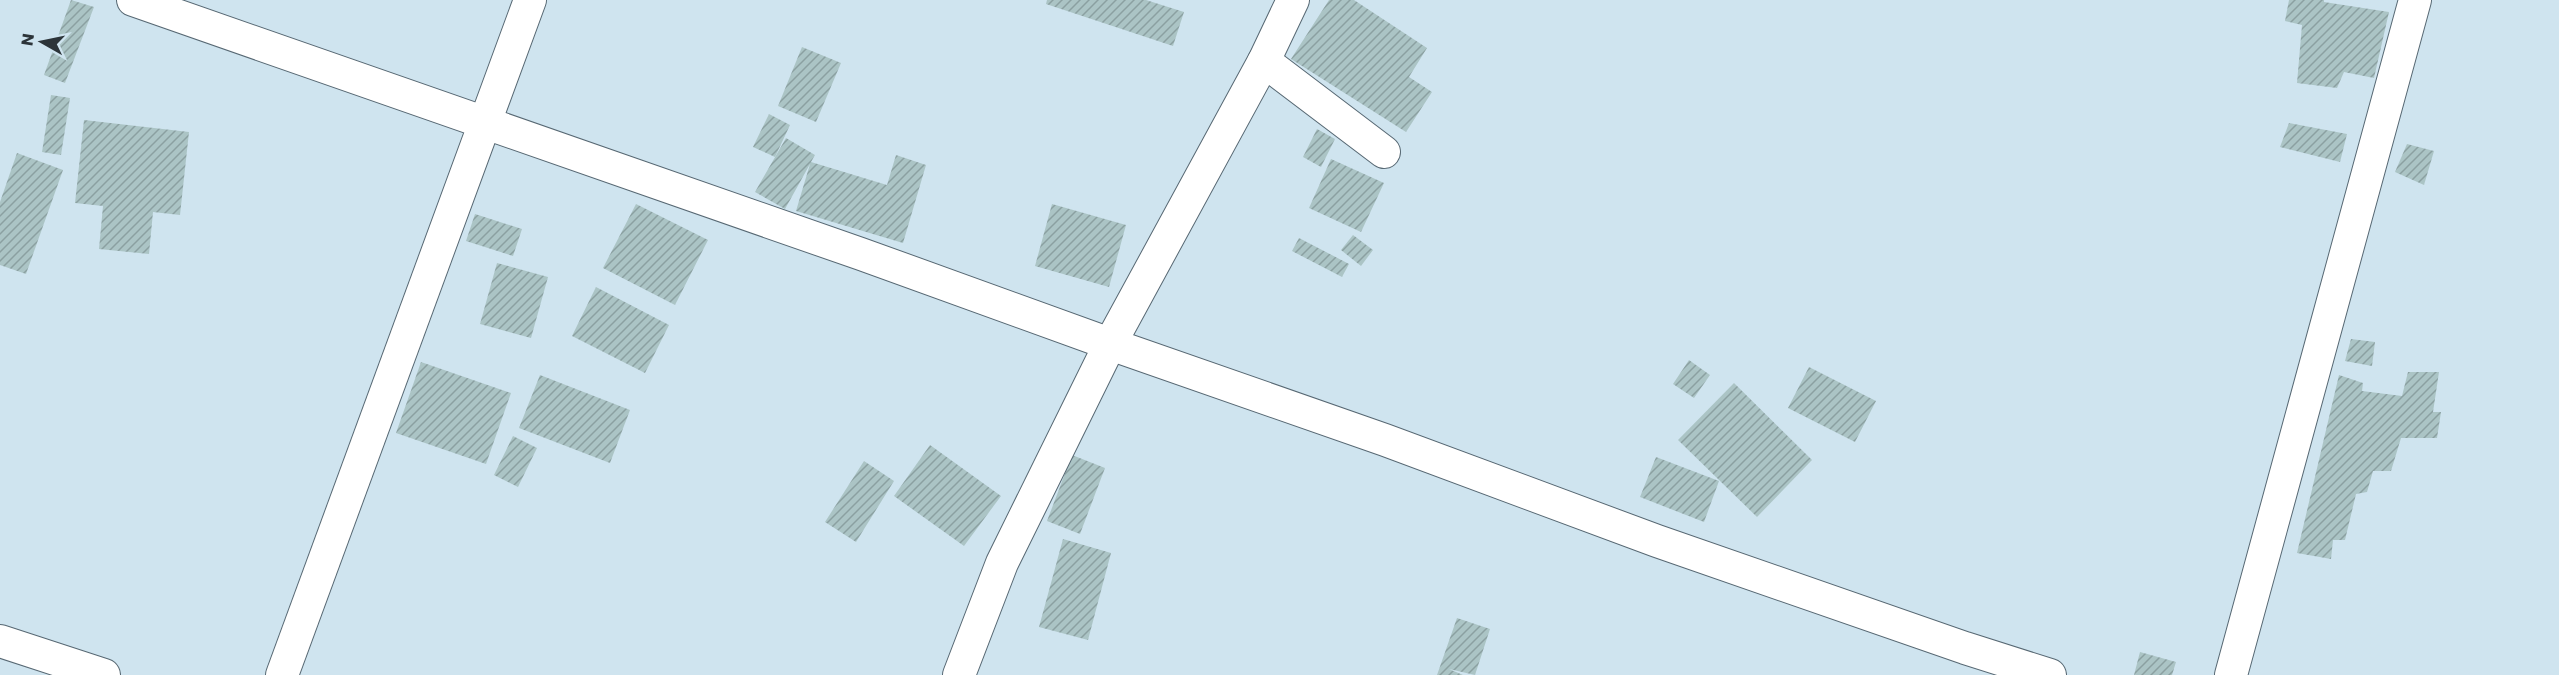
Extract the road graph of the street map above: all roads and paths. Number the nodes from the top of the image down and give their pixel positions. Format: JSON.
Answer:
{"nodes":[{"id":1,"x":133,"y":0,"type":"edge"},
{"id":2,"x":530,"y":0,"type":"edge"},
{"id":3,"x":1293,"y":0,"type":"edge"},
{"id":4,"x":2415,"y":0,"type":"edge"},
{"id":5,"x":1264,"y":61,"type":"junction"},
{"id":6,"x":486,"y":124,"type":"junction"},
{"id":7,"x":1384,"y":152,"type":"dead end"},
{"id":8,"x":1110,"y":344,"type":"junction"},
{"id":9,"x":0,"y":641,"type":"edge"},
{"id":10,"x":104,"y":675,"type":"edge"},
{"id":11,"x":282,"y":675,"type":"edge"},
{"id":12,"x":959,"y":675,"type":"edge"},
{"id":13,"x":2050,"y":675,"type":"edge"},
{"id":14,"x":2231,"y":675,"type":"edge"}],
"edges":[{"from":1,"to":6,"type":"street"},
{"from":2,"to":6,"type":"street"},
{"from":3,"to":5,"type":"street"},
{"from":4,"to":14,"type":"street"},
{"from":5,"to":7,"type":"street"},
{"from":5,"to":8,"type":"street"},
{"from":6,"to":8,"type":"street"},
{"from":6,"to":11,"type":"street"},
{"from":8,"to":12,"type":"street"},
{"from":8,"to":13,"type":"street"},
{"from":9,"to":10,"type":"street"}]}
